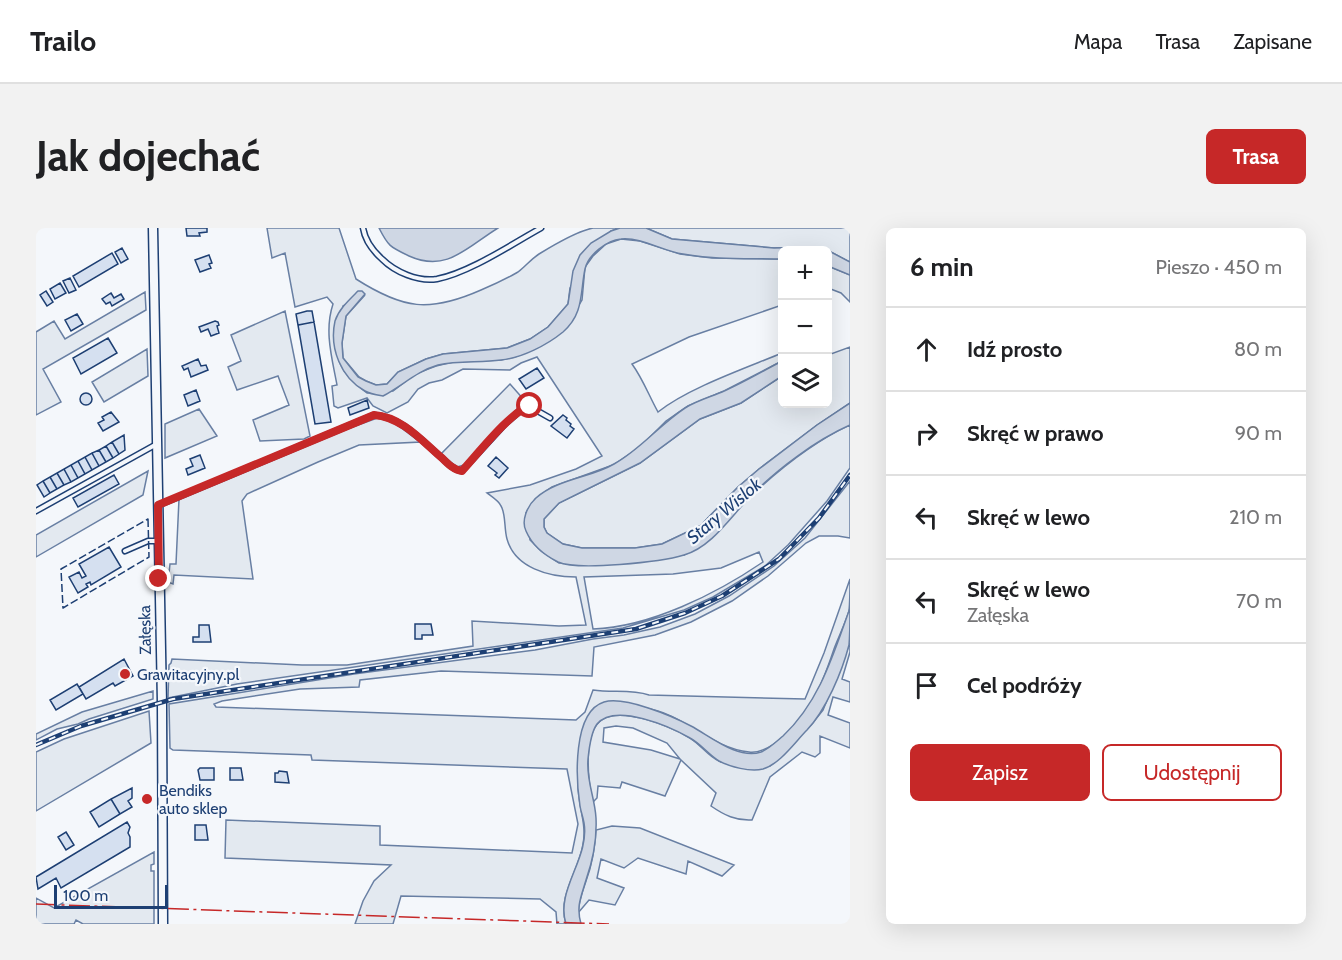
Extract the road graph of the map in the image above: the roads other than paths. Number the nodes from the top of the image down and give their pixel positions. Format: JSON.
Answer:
{"nodes":[{"id":1,"x":153,"y":228,"type":"edge"},
{"id":2,"x":363,"y":228,"type":"edge"},
{"id":3,"x":542,"y":228,"type":"edge"},
{"id":4,"x":550,"y":418,"type":"dead end"},
{"id":5,"x":156,"y":444,"type":"junction"},
{"id":6,"x":158,"y":505,"type":"junction"},
{"id":7,"x":36,"y":511,"type":"edge"},
{"id":8,"x":159,"y":542,"type":"junction"},
{"id":9,"x":125,"y":551,"type":"dead end"},
{"id":10,"x":163,"y":924,"type":"edge"}],
"edges":[{"from":1,"to":5,"type":"street","name":"Załęska"},
{"from":2,"to":3,"type":"lane"},
{"from":4,"to":6,"type":"lane"},
{"from":5,"to":6,"type":"street","name":"Załęska"},
{"from":5,"to":7,"type":"lane"},
{"from":6,"to":8,"type":"street","name":"Załęska"},
{"from":8,"to":9,"type":"lane"},
{"from":8,"to":10,"type":"street","name":"Załęska"}]}
